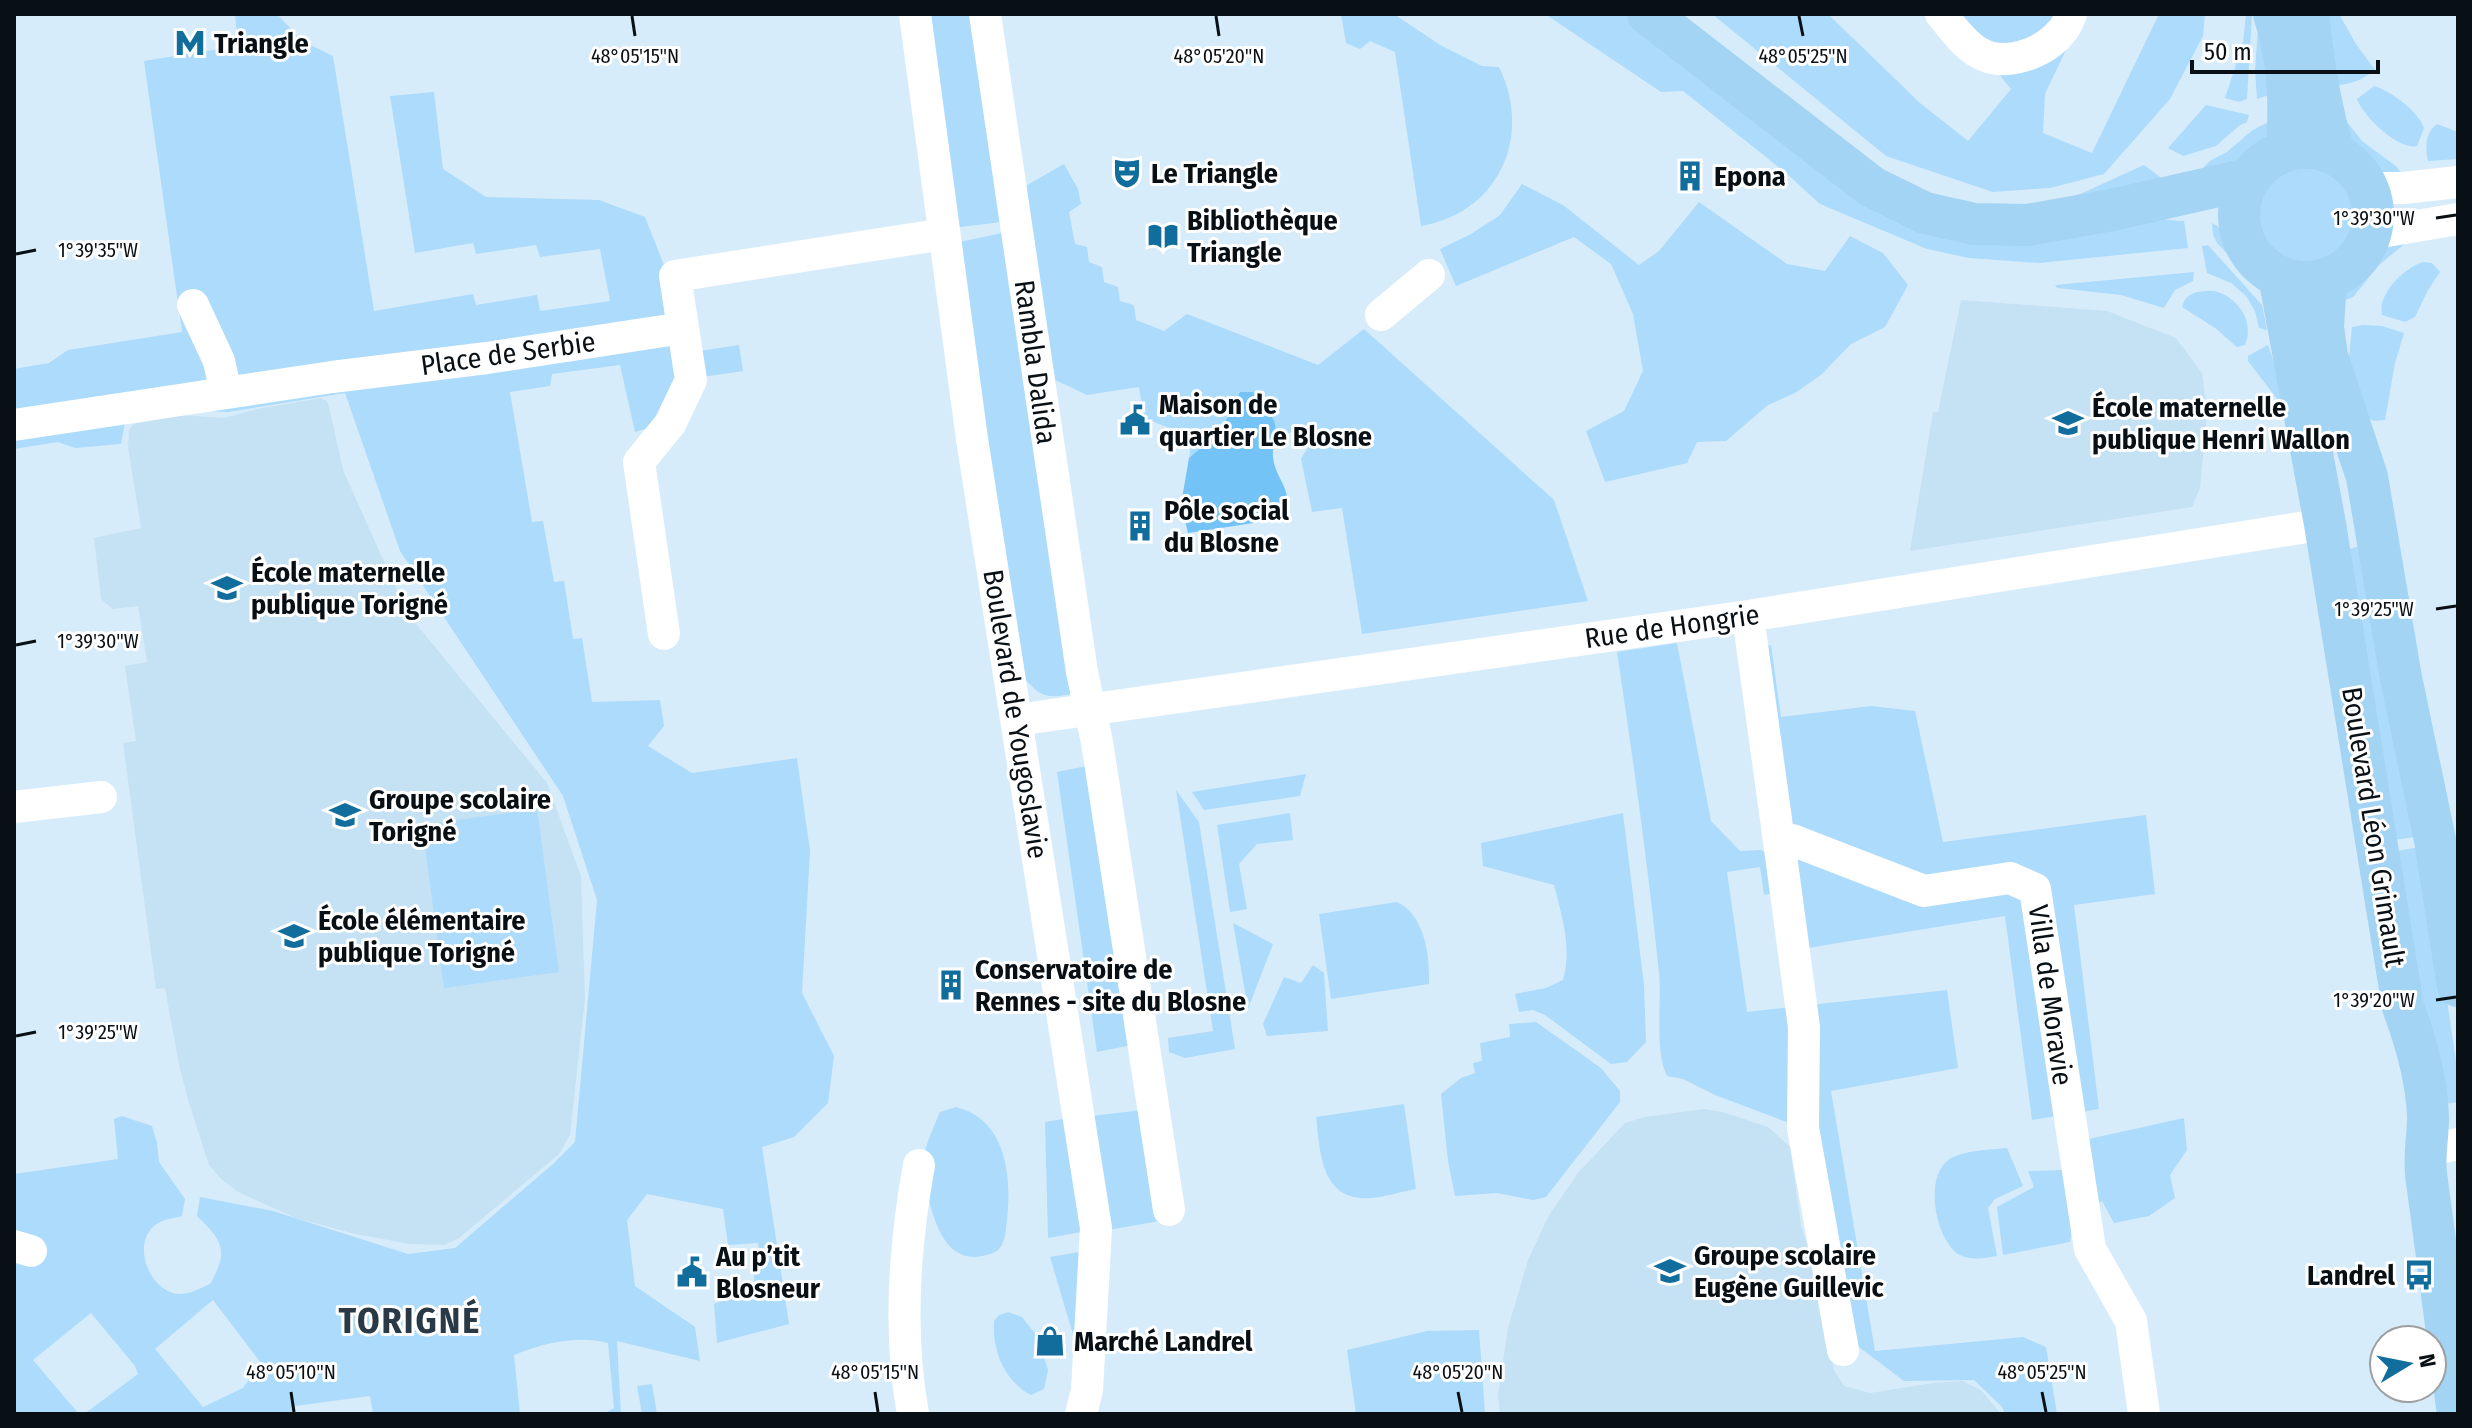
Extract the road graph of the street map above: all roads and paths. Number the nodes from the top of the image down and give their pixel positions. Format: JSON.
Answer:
{"nodes":[{"id":1,"x":915,"y":14,"type":"edge"},
{"id":2,"x":985,"y":14,"type":"edge"},
{"id":3,"x":1648,"y":14,"type":"edge"},
{"id":4,"x":1941,"y":14,"type":"edge"},
{"id":5,"x":2071,"y":14,"type":"edge"},
{"id":6,"x":2274,"y":14,"type":"edge"},
{"id":7,"x":2308,"y":14,"type":"edge"},
{"id":8,"x":2287,"y":150,"type":"junction"},
{"id":9,"x":2334,"y":153,"type":"junction"},
{"id":10,"x":2249,"y":179,"type":"junction"},
{"id":11,"x":2458,"y":182,"type":"edge"},
{"id":12,"x":2368,"y":188,"type":"junction"},
{"id":13,"x":2112,"y":210,"type":"junction"},
{"id":14,"x":2458,"y":219,"type":"edge"},
{"id":15,"x":2238,"y":226,"type":"junction"},
{"id":16,"x":944,"y":234,"type":"junction"},
{"id":17,"x":2369,"y":234,"type":"junction"},
{"id":18,"x":1429,"y":275,"type":"dead end"},
{"id":19,"x":2279,"y":276,"type":"junction"},
{"id":20,"x":2326,"y":279,"type":"junction"},
{"id":21,"x":193,"y":305,"type":"dead end"},
{"id":22,"x":1381,"y":315,"type":"dead end"},
{"id":23,"x":683,"y":328,"type":"junction"},
{"id":24,"x":221,"y":394,"type":"junction"},
{"id":25,"x":14,"y":425,"type":"edge"},
{"id":26,"x":2374,"y":516,"type":"junction"},
{"id":27,"x":2325,"y":524,"type":"junction"},
{"id":28,"x":1748,"y":616,"type":"junction"},
{"id":29,"x":664,"y":634,"type":"dead end"},
{"id":30,"x":1091,"y":709,"type":"junction"},
{"id":31,"x":1017,"y":720,"type":"junction"},
{"id":32,"x":101,"y":797,"type":"dead end"},
{"id":33,"x":14,"y":807,"type":"edge"},
{"id":34,"x":1779,"y":841,"type":"junction"},
{"id":35,"x":2448,"y":854,"type":"edge"},
{"id":36,"x":2458,"y":986,"type":"edge"},
{"id":37,"x":2441,"y":1148,"type":"edge"},
{"id":38,"x":919,"y":1165,"type":"dead end"},
{"id":39,"x":1169,"y":1210,"type":"dead end"},
{"id":40,"x":1843,"y":1350,"type":"dead end"},
{"id":41,"x":913,"y":1414,"type":"edge"},
{"id":42,"x":1081,"y":1414,"type":"edge"},
{"id":43,"x":2144,"y":1414,"type":"edge"},
{"id":44,"x":2458,"y":1414,"type":"edge"}],
"edges":[{"from":1,"to":16,"type":"street","name":"Boulevard de Yougoslavie"},
{"from":2,"to":30,"type":"street","name":"Rambla Dalida"},
{"from":3,"to":13,"type":"main road"},
{"from":4,"to":5,"type":"street"},
{"from":6,"to":8,"type":"main road"},
{"from":7,"to":9,"type":"main road"},
{"from":8,"to":9,"type":"main road"},
{"from":8,"to":10,"type":"main road"},
{"from":9,"to":12,"type":"main road"},
{"from":10,"to":13,"type":"main road"},
{"from":10,"to":15,"type":"main road"},
{"from":11,"to":12,"type":"street"},
{"from":12,"to":17,"type":"main road"},
{"from":13,"to":15,"type":"main road"},
{"from":14,"to":17,"type":"street"},
{"from":15,"to":19,"type":"main road"},
{"from":16,"to":23,"type":"street"},
{"from":16,"to":31,"type":"street","name":"Boulevard de Yougoslavie"},
{"from":17,"to":20,"type":"main road"},
{"from":18,"to":22,"type":"street"},
{"from":19,"to":20,"type":"main road"},
{"from":19,"to":27,"type":"main road","name":"Boulevard Léon Grimault"},
{"from":20,"to":26,"type":"main road","name":"Boulevard Léon Grimault"},
{"from":21,"to":24,"type":"street"},
{"from":23,"to":24,"type":"street","name":"Place de Serbie"},
{"from":23,"to":29,"type":"street"},
{"from":24,"to":25,"type":"street","name":"Place de Serbie"},
{"from":26,"to":27,"type":"main road"},
{"from":26,"to":35,"type":"main road","name":"Boulevard Léon Grimault"},
{"from":27,"to":28,"type":"street","name":"Rue de Hongrie"},
{"from":27,"to":37,"type":"main road","name":"Boulevard Léon Grimault"},
{"from":28,"to":30,"type":"street","name":"Rue de Hongrie"},
{"from":28,"to":34,"type":"street"},
{"from":30,"to":31,"type":"street","name":"Rue de Hongrie"},
{"from":30,"to":39,"type":"street"},
{"from":31,"to":42,"type":"street","name":"Boulevard de Yougoslavie"},
{"from":32,"to":33,"type":"street"},
{"from":34,"to":40,"type":"street"},
{"from":34,"to":43,"type":"street","name":"Villa de Moravie"},
{"from":35,"to":36,"type":"main road","name":"Boulevard Léon Grimault"},
{"from":37,"to":44,"type":"main road","name":"Boulevard Léon Grimault"},
{"from":38,"to":41,"type":"street"}]}
